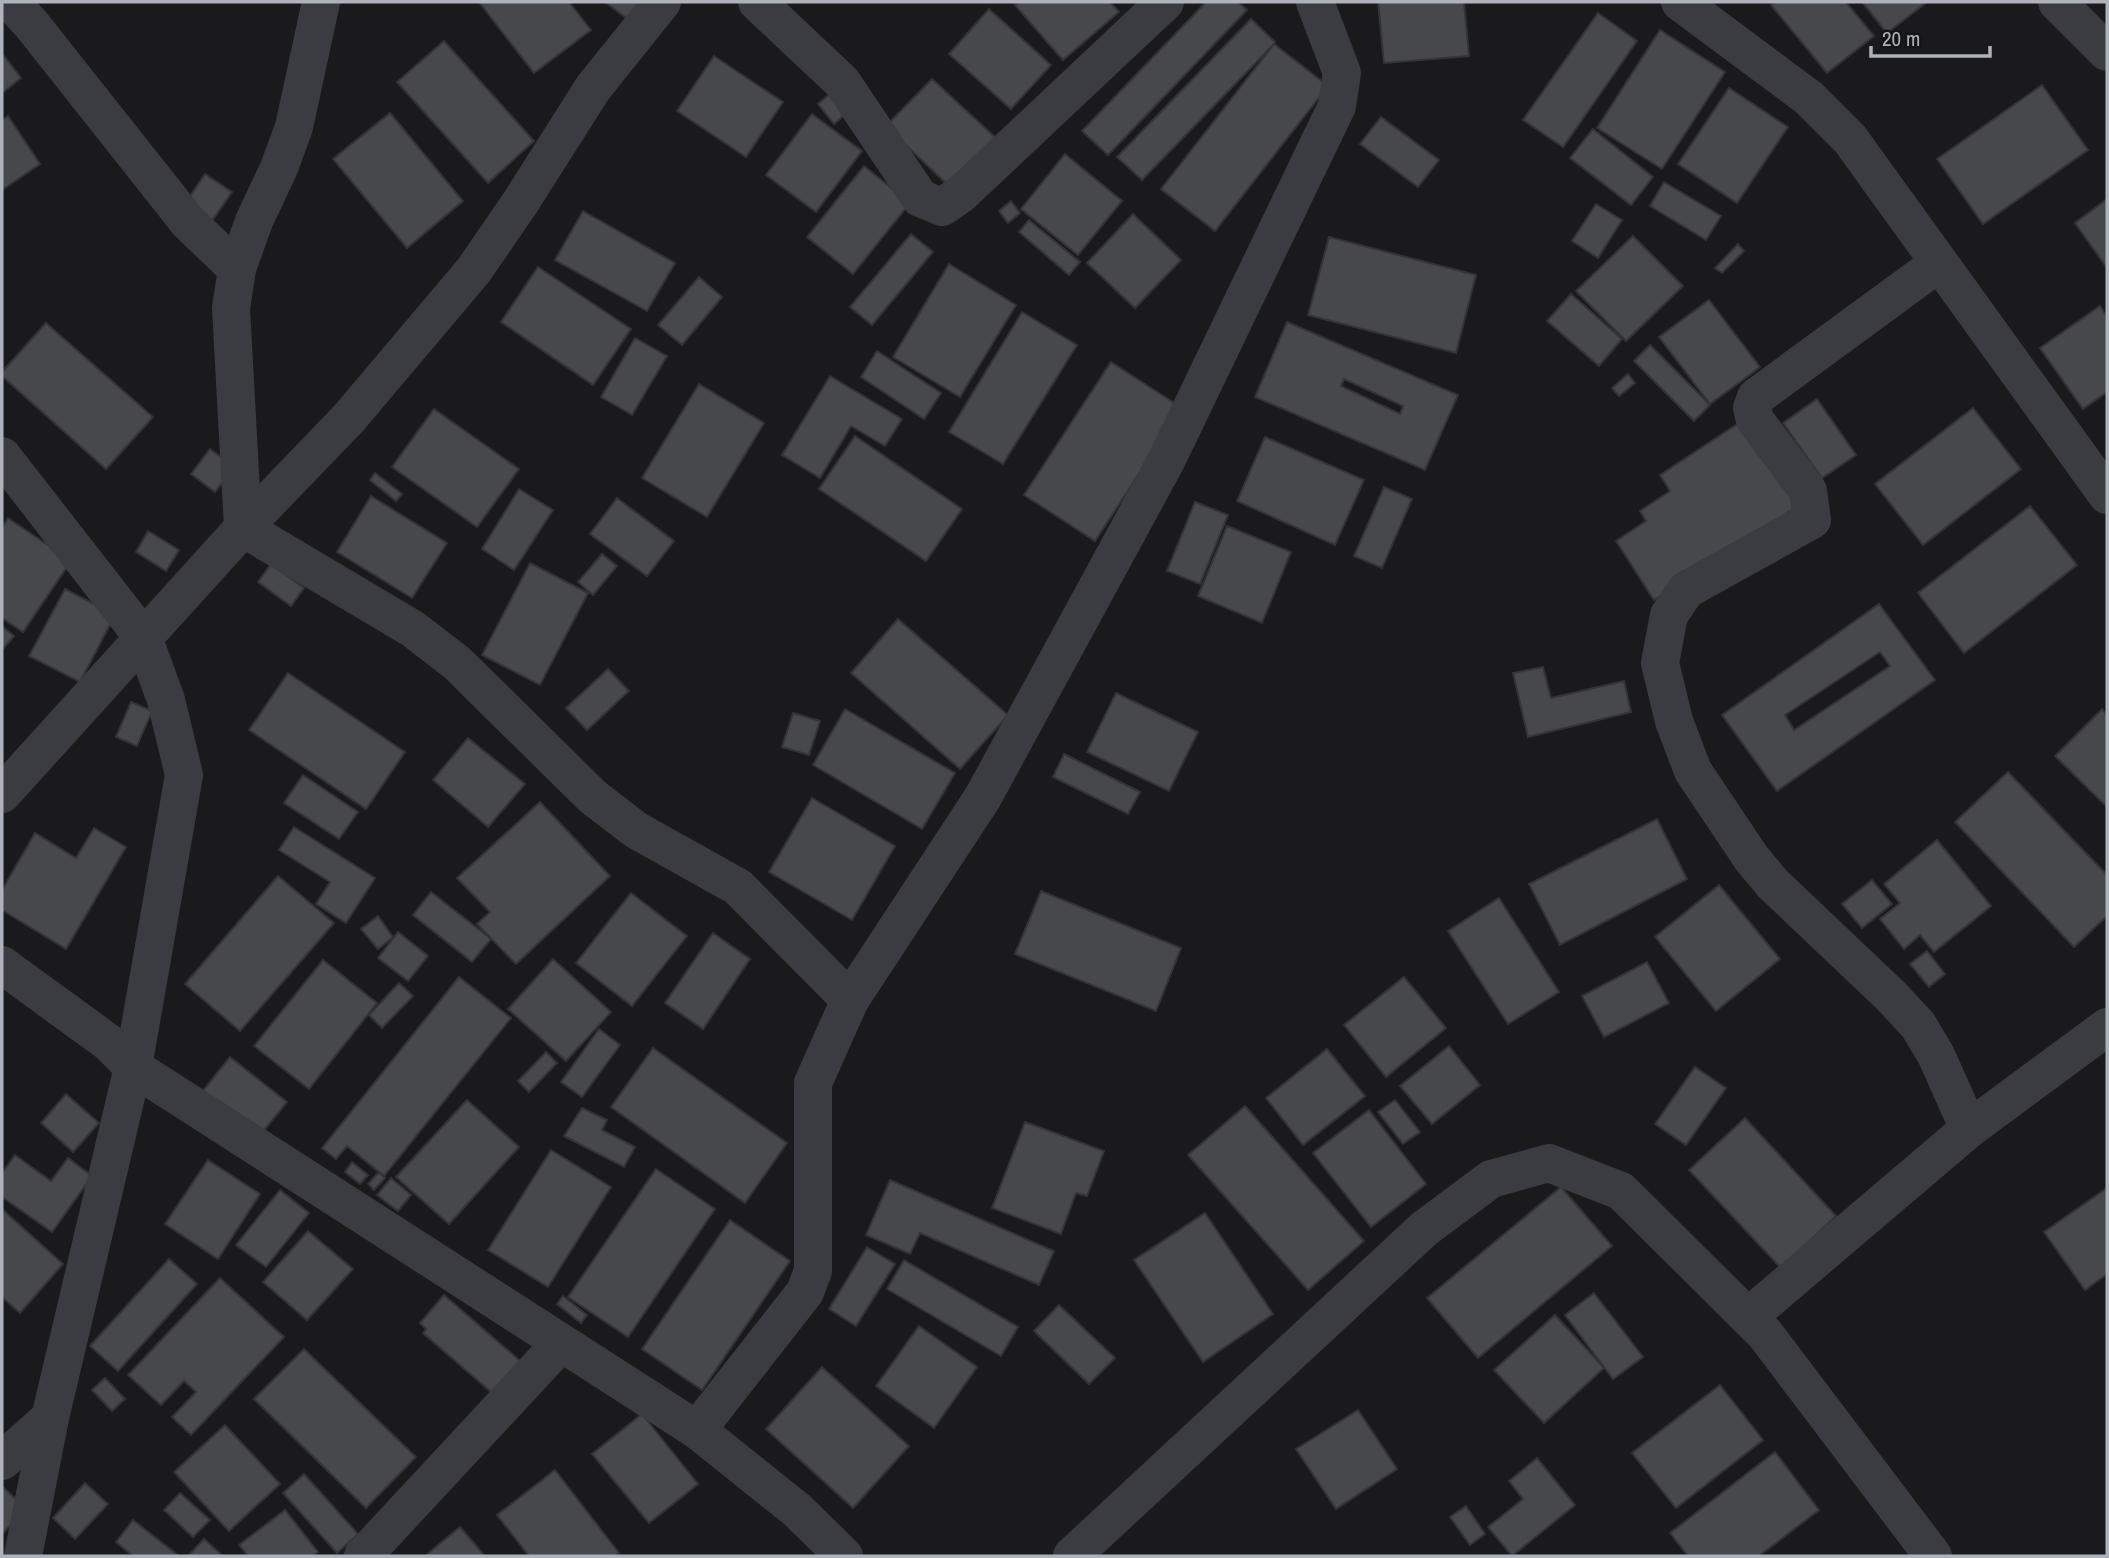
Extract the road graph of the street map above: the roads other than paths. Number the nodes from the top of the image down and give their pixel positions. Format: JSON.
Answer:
{"nodes":[{"id":1,"x":11,"y":2,"type":"edge"},
{"id":2,"x":321,"y":2,"type":"edge"},
{"id":3,"x":662,"y":2,"type":"edge"},
{"id":4,"x":757,"y":2,"type":"edge"},
{"id":5,"x":1165,"y":2,"type":"edge"},
{"id":6,"x":1315,"y":2,"type":"edge"},
{"id":7,"x":1680,"y":2,"type":"edge"},
{"id":8,"x":2057,"y":2,"type":"edge"},
{"id":9,"x":2107,"y":52,"type":"edge"},
{"id":10,"x":1939,"y":263,"type":"junction"},
{"id":11,"x":237,"y":269,"type":"junction"},
{"id":12,"x":2,"y":456,"type":"edge"},
{"id":13,"x":2107,"y":495,"type":"edge"},
{"id":14,"x":243,"y":528,"type":"junction"},
{"id":15,"x":143,"y":637,"type":"junction"},
{"id":16,"x":2,"y":794,"type":"edge"},
{"id":17,"x":2,"y":965,"type":"edge"},
{"id":18,"x":849,"y":1000,"type":"junction"},
{"id":19,"x":2107,"y":1027,"type":"edge"},
{"id":20,"x":133,"y":1067,"type":"junction"},
{"id":21,"x":1969,"y":1129,"type":"junction"},
{"id":22,"x":1748,"y":1317,"type":"junction"},
{"id":23,"x":561,"y":1343,"type":"junction"},
{"id":24,"x":50,"y":1419,"type":"junction"},
{"id":25,"x":696,"y":1430,"type":"junction"},
{"id":26,"x":2,"y":1461,"type":"edge"},
{"id":27,"x":23,"y":1556,"type":"edge"},
{"id":28,"x":363,"y":1556,"type":"edge"},
{"id":29,"x":844,"y":1556,"type":"edge"},
{"id":30,"x":1072,"y":1556,"type":"edge"},
{"id":31,"x":1933,"y":1556,"type":"edge"}],
"edges":[{"from":1,"to":11,"type":"street"},
{"from":2,"to":11,"type":"street"},
{"from":3,"to":14,"type":"street"},
{"from":4,"to":5,"type":"street"},
{"from":6,"to":18,"type":"street"},
{"from":7,"to":10,"type":"street"},
{"from":8,"to":9,"type":"street"},
{"from":10,"to":13,"type":"street"},
{"from":10,"to":21,"type":"street"},
{"from":11,"to":14,"type":"street"},
{"from":12,"to":15,"type":"street"},
{"from":14,"to":15,"type":"street"},
{"from":14,"to":18,"type":"street"},
{"from":15,"to":16,"type":"street"},
{"from":15,"to":20,"type":"street"},
{"from":17,"to":20,"type":"street"},
{"from":18,"to":25,"type":"street"},
{"from":19,"to":21,"type":"street"},
{"from":20,"to":23,"type":"street"},
{"from":20,"to":24,"type":"street"},
{"from":21,"to":22,"type":"street"},
{"from":22,"to":30,"type":"street"},
{"from":22,"to":31,"type":"street"},
{"from":23,"to":25,"type":"street"},
{"from":23,"to":28,"type":"street"},
{"from":24,"to":26,"type":"street"},
{"from":24,"to":27,"type":"street"},
{"from":25,"to":29,"type":"street"}]}
